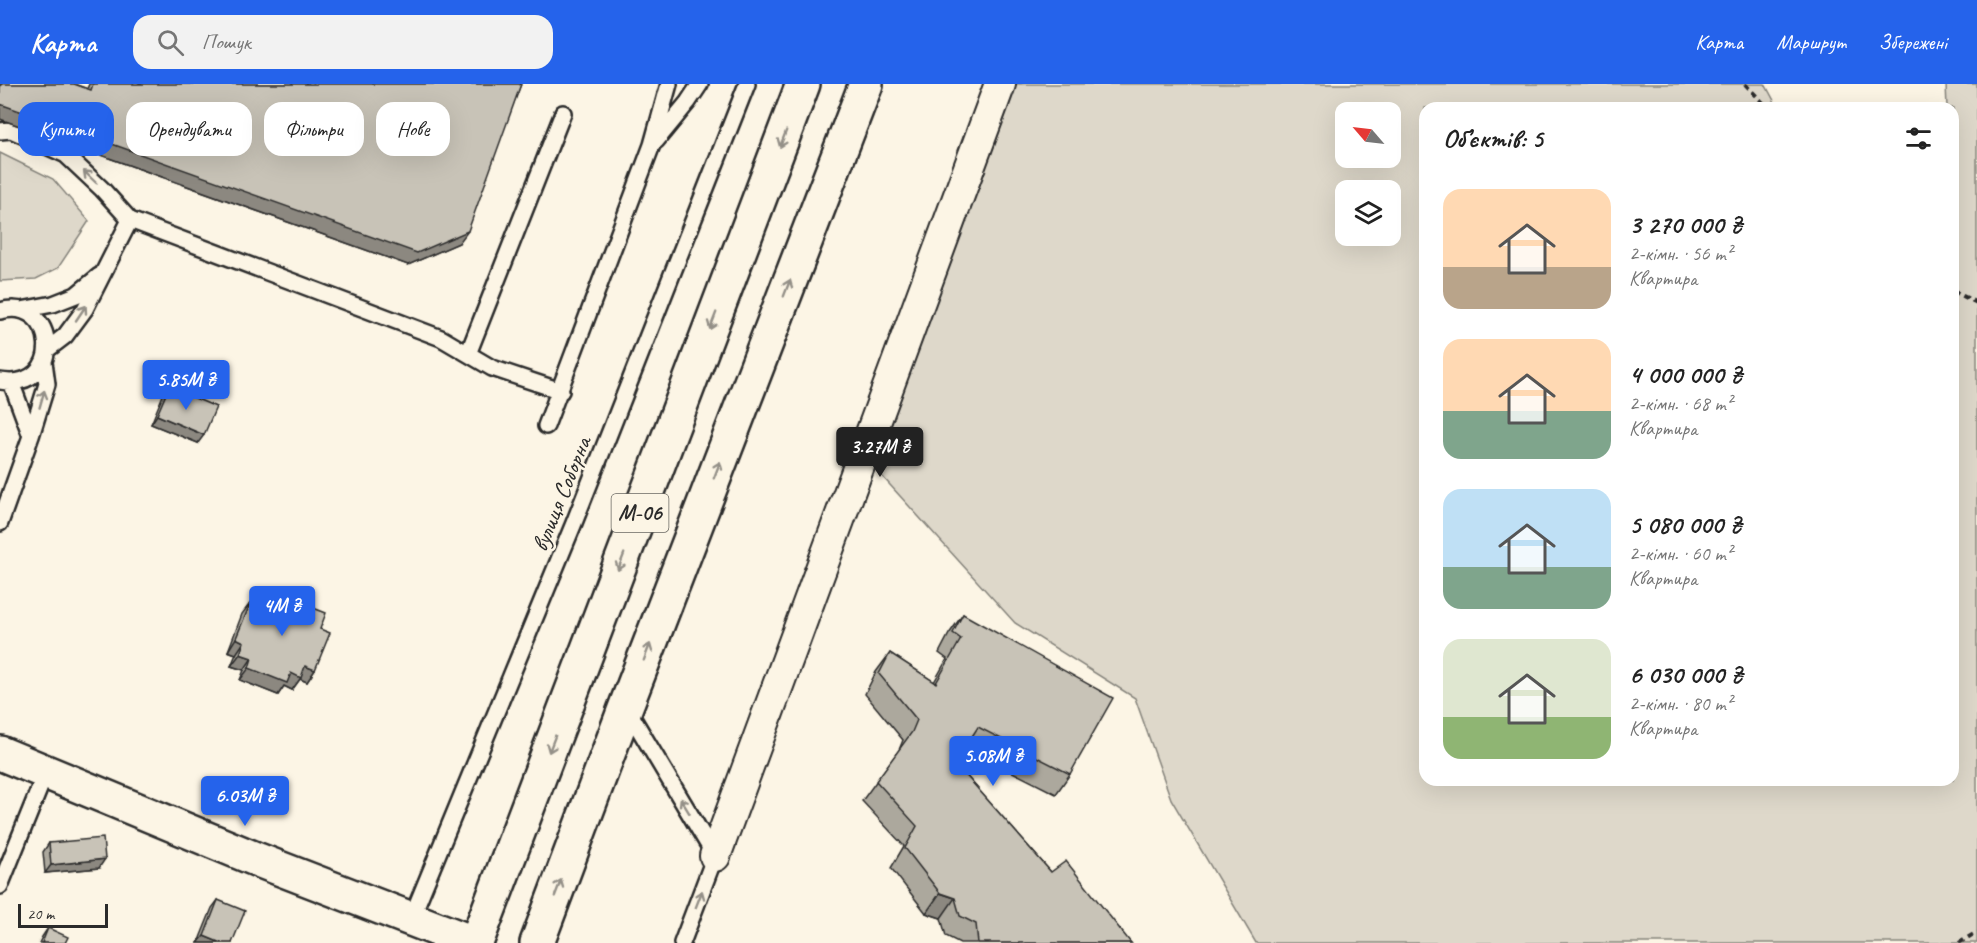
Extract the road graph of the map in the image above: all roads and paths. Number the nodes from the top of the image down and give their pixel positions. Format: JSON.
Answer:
{"nodes":[{"id":1,"x":669,"y":84,"type":"edge"},
{"id":2,"x":700,"y":84,"type":"edge"},
{"id":3,"x":747,"y":84,"type":"edge"},
{"id":4,"x":804,"y":84,"type":"edge"},
{"id":5,"x":866,"y":84,"type":"edge"},
{"id":6,"x":1000,"y":84,"type":"edge"},
{"id":7,"x":1745,"y":84,"type":"edge"},
{"id":8,"x":1762,"y":102,"type":"edge"},
{"id":9,"x":563,"y":113,"type":"dead end"},
{"id":10,"x":0,"y":131,"type":"edge"},
{"id":11,"x":652,"y":145,"type":"junction"},
{"id":12,"x":130,"y":220,"type":"junction"},
{"id":13,"x":106,"y":270,"type":"junction"},
{"id":14,"x":1959,"y":294,"type":"edge"},
{"id":15,"x":1977,"y":303,"type":"edge"},
{"id":16,"x":21,"y":310,"type":"junction"},
{"id":17,"x":0,"y":311,"type":"edge"},
{"id":18,"x":468,"y":354,"type":"junction"},
{"id":19,"x":46,"y":356,"type":"junction"},
{"id":20,"x":5,"y":382,"type":"edge"},
{"id":21,"x":561,"y":391,"type":"junction"},
{"id":22,"x":546,"y":426,"type":"dead end"},
{"id":23,"x":31,"y":436,"type":"junction"},
{"id":24,"x":0,"y":523,"type":"edge"},
{"id":25,"x":626,"y":706,"type":"junction"},
{"id":26,"x":0,"y":753,"type":"edge"},
{"id":27,"x":46,"y":772,"type":"junction"},
{"id":28,"x":715,"y":856,"type":"junction"},
{"id":29,"x":0,"y":886,"type":"edge"},
{"id":30,"x":411,"y":919,"type":"junction"},
{"id":31,"x":1977,"y":932,"type":"edge"},
{"id":32,"x":475,"y":943,"type":"edge"},
{"id":33,"x":537,"y":943,"type":"edge"},
{"id":34,"x":682,"y":943,"type":"edge"},
{"id":35,"x":1959,"y":943,"type":"edge"}],
"edges":[{"from":1,"to":11,"type":"lane"},
{"from":2,"to":11,"type":"lane"},
{"from":3,"to":30,"type":"lane","name":"вулиця Соборна"},
{"from":4,"to":32,"type":"main road","number":"М-06","one_way":true},
{"from":25,"to":5,"type":"main road","number":"М-06","one_way":true},
{"from":6,"to":28,"type":"street"},
{"from":7,"to":8,"type":"path"},
{"from":9,"to":18,"type":"lane"},
{"from":12,"to":10,"type":"lane","one_way":true},
{"from":11,"to":21,"type":"lane"},
{"from":12,"to":13,"type":"lane"},
{"from":12,"to":18,"type":"lane"},
{"from":13,"to":16,"type":"lane"},
{"from":19,"to":13,"type":"lane","one_way":true},
{"from":14,"to":15,"type":"path"},
{"from":16,"to":17,"type":"lane"},
{"from":16,"to":19,"type":"lane"},
{"from":18,"to":21,"type":"lane"},
{"from":19,"to":20,"type":"lane"},
{"from":23,"to":19,"type":"lane","one_way":true},
{"from":20,"to":23,"type":"lane"},
{"from":21,"to":22,"type":"lane"},
{"from":23,"to":24,"type":"lane"},
{"from":28,"to":25,"type":"lane","one_way":true},
{"from":33,"to":25,"type":"main road","number":"М-06","one_way":true},
{"from":26,"to":27,"type":"main road"},
{"from":27,"to":29,"type":"lane"},
{"from":27,"to":30,"type":"main road"},
{"from":34,"to":28,"type":"lane","one_way":true},
{"from":30,"to":32,"type":"main road"},
{"from":31,"to":35,"type":"path"}]}
